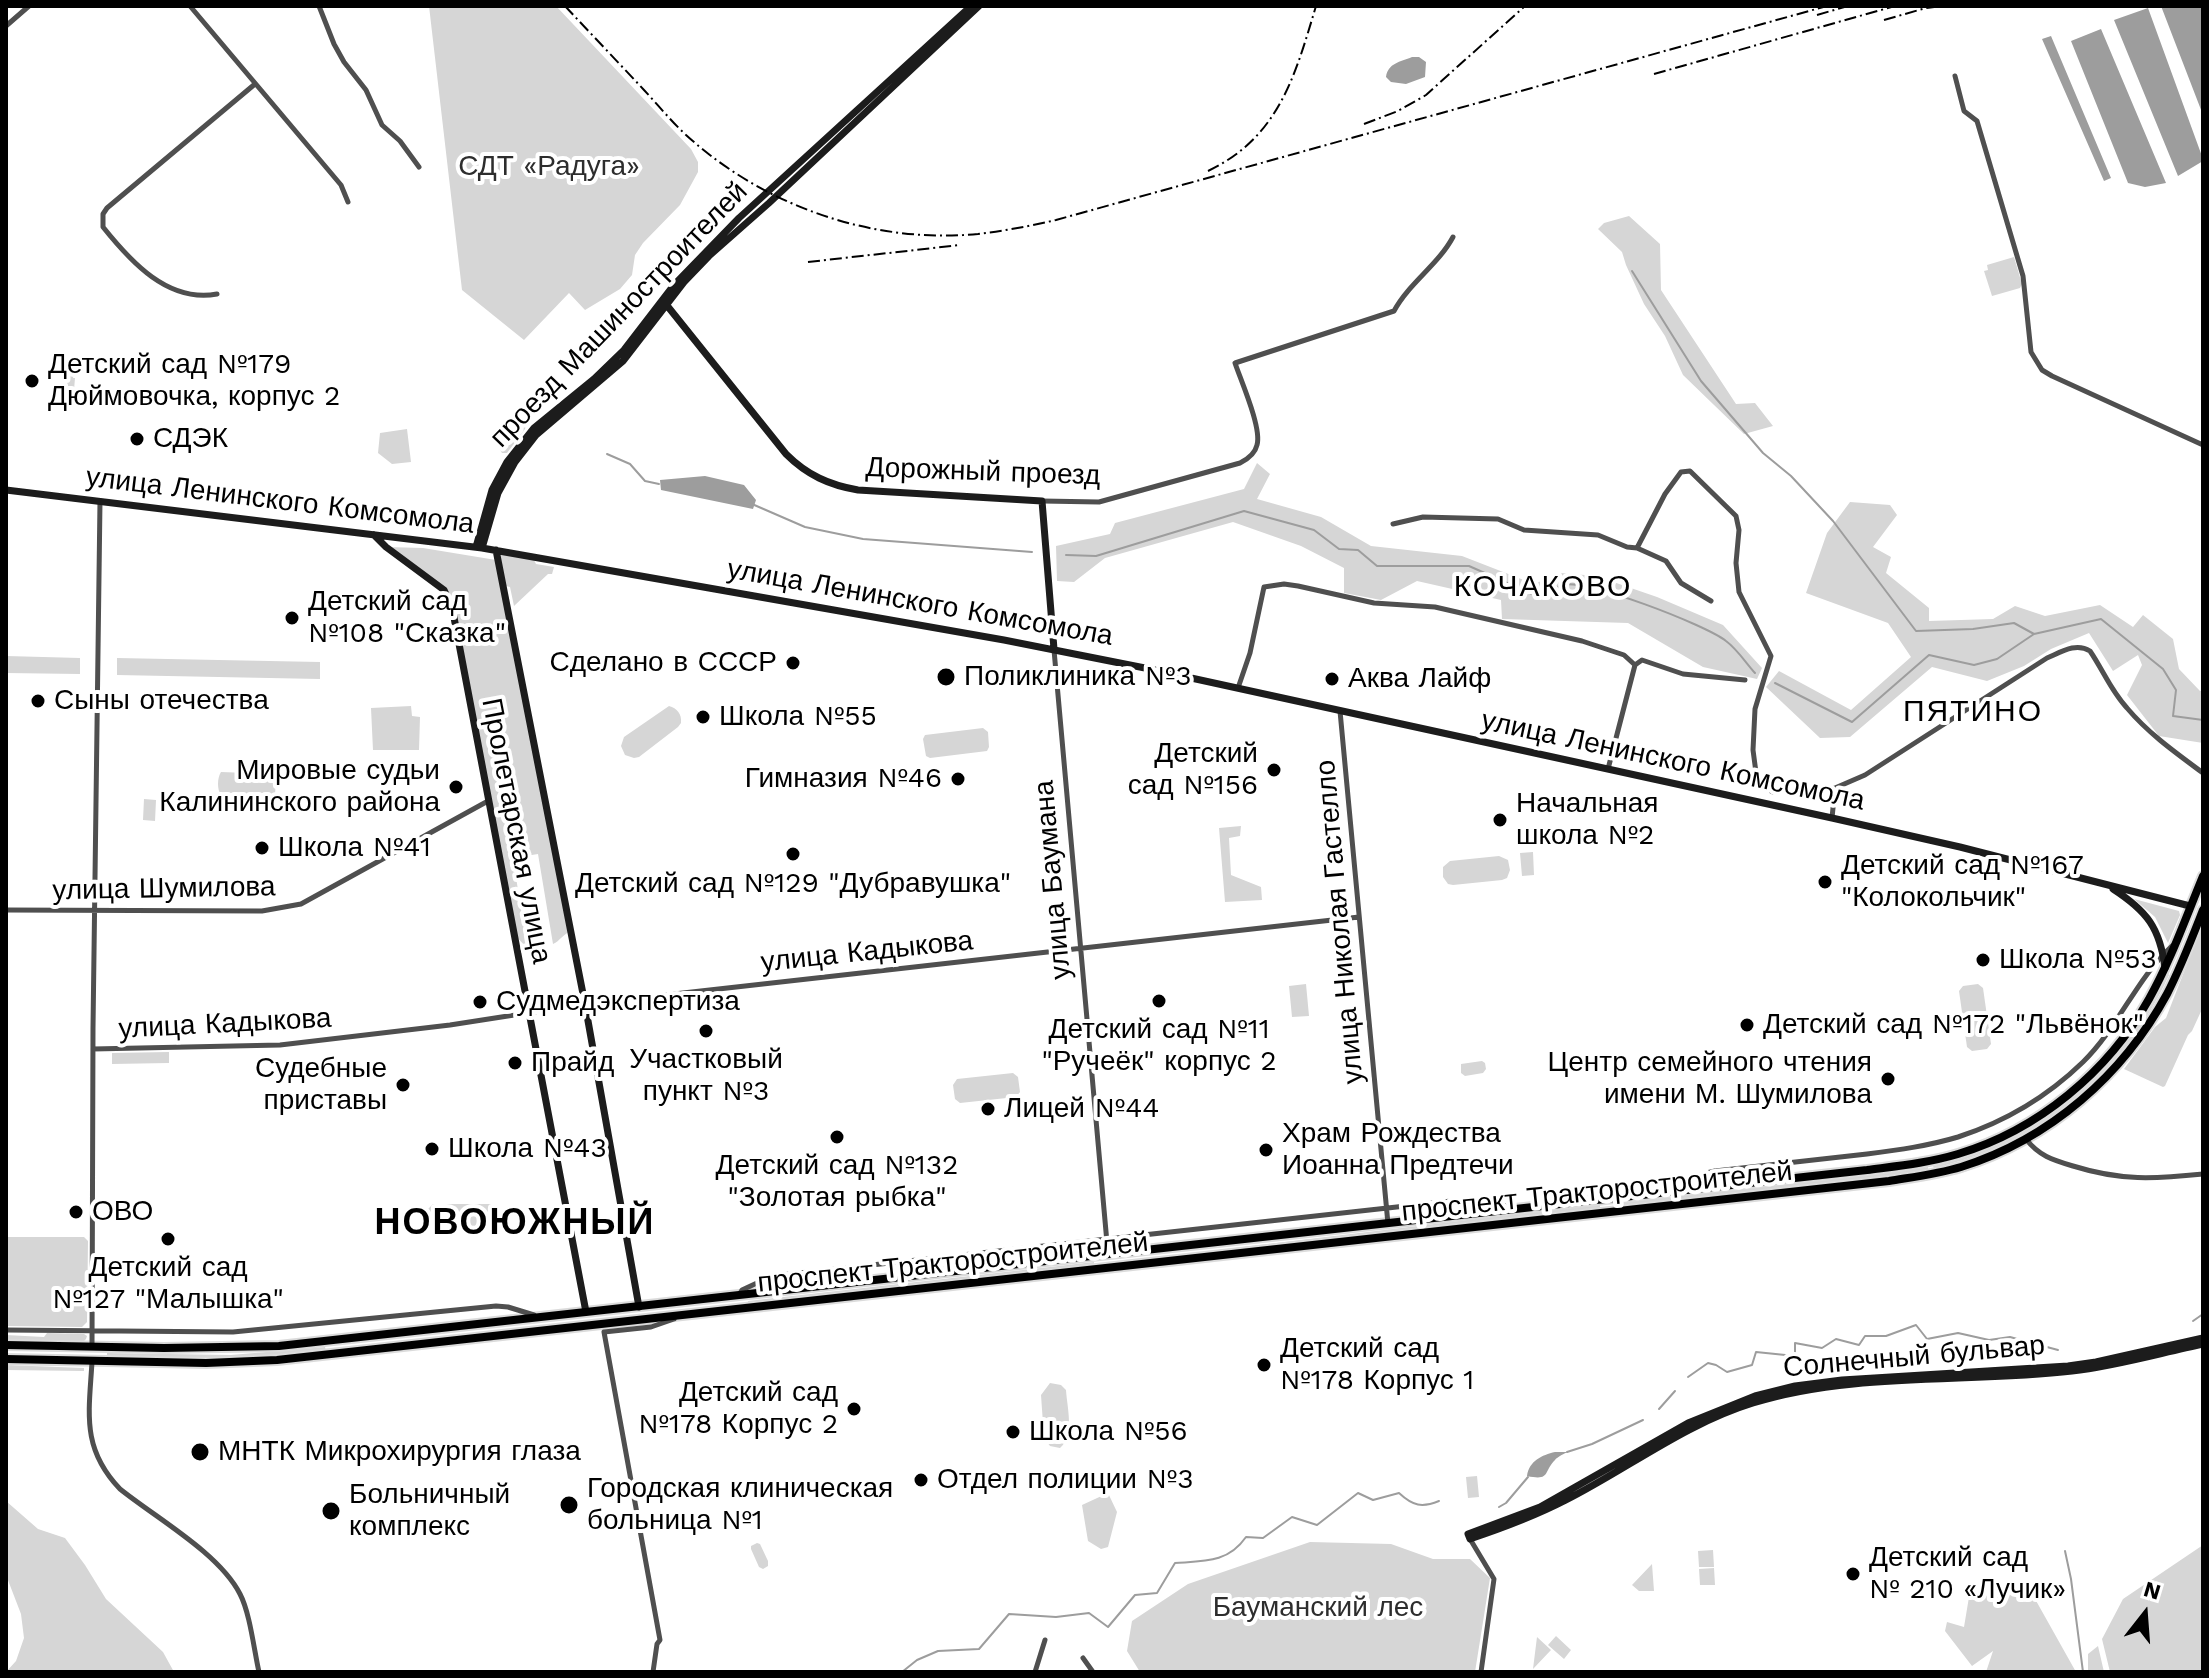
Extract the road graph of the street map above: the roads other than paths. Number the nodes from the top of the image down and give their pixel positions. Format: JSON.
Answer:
{"nodes":[{"id":1,"x":29,"y":6,"type":"edge"},
{"id":2,"x":190,"y":6,"type":"edge"},
{"id":3,"x":319,"y":6,"type":"edge"},
{"id":4,"x":971,"y":6,"type":"edge"},
{"id":5,"x":979,"y":6,"type":"edge"},
{"id":6,"x":6,"y":26,"type":"edge"},
{"id":7,"x":929,"y":48,"type":"junction"},
{"id":8,"x":1955,"y":76,"type":"dead end"},
{"id":9,"x":255,"y":84,"type":"junction"},
{"id":10,"x":419,"y":167,"type":"dead end"},
{"id":11,"x":348,"y":202,"type":"dead end"},
{"id":12,"x":1453,"y":237,"type":"dead end"},
{"id":13,"x":217,"y":294,"type":"dead end"},
{"id":14,"x":664,"y":302,"type":"junction"},
{"id":15,"x":2203,"y":445,"type":"edge"},
{"id":16,"x":6,"y":490,"type":"edge"},
{"id":17,"x":101,"y":500,"type":"junction"},
{"id":18,"x":1042,"y":501,"type":"junction"},
{"id":19,"x":1393,"y":524,"type":"dead end"},
{"id":20,"x":373,"y":534,"type":"junction"},
{"id":21,"x":479,"y":548,"type":"junction"},
{"id":22,"x":1637,"y":548,"type":"junction"},
{"id":23,"x":496,"y":550,"type":"junction"},
{"id":24,"x":1711,"y":601,"type":"dead end"},
{"id":25,"x":1054,"y":649,"type":"junction"},
{"id":26,"x":1624,"y":655,"type":"junction"},
{"id":27,"x":1642,"y":660,"type":"junction"},
{"id":28,"x":1635,"y":665,"type":"junction"},
{"id":29,"x":1745,"y":680,"type":"dead end"},
{"id":30,"x":1238,"y":688,"type":"junction"},
{"id":31,"x":1340,"y":711,"type":"junction"},
{"id":32,"x":1608,"y":769,"type":"junction"},
{"id":33,"x":2203,"y":773,"type":"edge"},
{"id":34,"x":1835,"y":788,"type":"junction"},
{"id":35,"x":488,"y":801,"type":"junction"},
{"id":36,"x":1832,"y":818,"type":"junction"},
{"id":37,"x":2203,"y":876,"type":"edge"},
{"id":38,"x":2108,"y":886,"type":"junction"},
{"id":39,"x":2190,"y":906,"type":"junction"},
{"id":40,"x":6,"y":910,"type":"edge"},
{"id":41,"x":2203,"y":910,"type":"edge"},
{"id":42,"x":95,"y":911,"type":"junction"},
{"id":43,"x":1359,"y":917,"type":"junction"},
{"id":44,"x":2176,"y":943,"type":"junction"},
{"id":45,"x":1081,"y":948,"type":"junction"},
{"id":46,"x":2163,"y":954,"type":"junction"},
{"id":47,"x":2165,"y":968,"type":"junction"},
{"id":48,"x":585,"y":1004,"type":"junction"},
{"id":49,"x":528,"y":1012,"type":"junction"},
{"id":50,"x":93,"y":1049,"type":"junction"},
{"id":51,"x":2026,"y":1139,"type":"junction"},
{"id":52,"x":2203,"y":1174,"type":"edge"},
{"id":53,"x":1678,"y":1191,"type":"junction"},
{"id":54,"x":1603,"y":1199,"type":"junction"},
{"id":55,"x":1386,"y":1208,"type":"junction"},
{"id":56,"x":1515,"y":1209,"type":"junction"},
{"id":57,"x":1605,"y":1214,"type":"junction"},
{"id":58,"x":1388,"y":1224,"type":"junction"},
{"id":59,"x":1107,"y":1238,"type":"junction"},
{"id":60,"x":1108,"y":1254,"type":"junction"},
{"id":61,"x":1110,"y":1268,"type":"junction"},
{"id":62,"x":793,"y":1274,"type":"junction"},
{"id":63,"x":808,"y":1288,"type":"junction"},
{"id":64,"x":738,"y":1296,"type":"junction"},
{"id":65,"x":639,"y":1307,"type":"junction"},
{"id":66,"x":586,"y":1312,"type":"junction"},
{"id":67,"x":688,"y":1315,"type":"junction"},
{"id":68,"x":539,"y":1318,"type":"junction"},
{"id":69,"x":518,"y":1320,"type":"junction"},
{"id":70,"x":635,"y":1321,"type":"junction"},
{"id":71,"x":592,"y":1326,"type":"junction"},
{"id":72,"x":6,"y":1330,"type":"edge"},
{"id":73,"x":92,"y":1332,"type":"junction"},
{"id":74,"x":410,"y":1332,"type":"junction"},
{"id":75,"x":604,"y":1332,"type":"junction"},
{"id":76,"x":520,"y":1334,"type":"junction"},
{"id":77,"x":333,"y":1340,"type":"junction"},
{"id":78,"x":2203,"y":1341,"type":"edge"},
{"id":79,"x":6,"y":1345,"type":"edge"},
{"id":80,"x":412,"y":1346,"type":"junction"},
{"id":81,"x":92,"y":1348,"type":"junction"},
{"id":82,"x":335,"y":1354,"type":"junction"},
{"id":83,"x":6,"y":1359,"type":"edge"},
{"id":84,"x":92,"y":1362,"type":"junction"},
{"id":85,"x":1469,"y":1537,"type":"joint"},
{"id":86,"x":1045,"y":1640,"type":"dead end"},
{"id":87,"x":1083,"y":1658,"type":"dead end"},
{"id":88,"x":259,"y":1672,"type":"edge"},
{"id":89,"x":653,"y":1672,"type":"edge"},
{"id":90,"x":1035,"y":1672,"type":"edge"},
{"id":91,"x":1093,"y":1672,"type":"edge"},
{"id":92,"x":1481,"y":1672,"type":"edge"}],
"edges":[{"from":1,"to":6,"type":"street"},
{"from":2,"to":9,"type":"street"},
{"from":3,"to":10,"type":"street"},
{"from":4,"to":7,"type":"main road","name":"проезд Машиностроителей"},
{"from":5,"to":7,"type":"main road","name":"проезд Машиностроителей"},
{"from":7,"to":14,"type":"main road","name":"проезд Машиностроителей"},
{"from":8,"to":15,"type":"street"},
{"from":9,"to":11,"type":"street"},
{"from":9,"to":13,"type":"street"},
{"from":12,"to":18,"type":"street","name":"Дорожный проезд"},
{"from":14,"to":18,"type":"main road","name":"Дорожный проезд"},
{"from":14,"to":21,"type":"main road","name":"проезд Машиностроителей"},
{"from":16,"to":17,"type":"main road","name":"улица Ленинского Комсомола"},
{"from":17,"to":20,"type":"main road","name":"улица Ленинского Комсомола"},
{"from":17,"to":42,"type":"street"},
{"from":18,"to":25,"type":"main road","name":"улица Баумана"},
{"from":19,"to":22,"type":"street"},
{"from":20,"to":21,"type":"main road","name":"улица Ленинского Комсомола"},
{"from":20,"to":35,"type":"main road","name":"Пролетарская улица"},
{"from":21,"to":23,"type":"main road","name":"улица Ленинского Комсомола"},
{"from":22,"to":24,"type":"street"},
{"from":22,"to":34,"type":"street"},
{"from":23,"to":25,"type":"main road","name":"улица Ленинского Комсомола"},
{"from":23,"to":48,"type":"main road","name":"Пролетарская улица"},
{"from":25,"to":30,"type":"main road","name":"улица Ленинского Комсомола"},
{"from":25,"to":45,"type":"street","name":"улица Баумана"},
{"from":26,"to":27,"type":"street"},
{"from":26,"to":28,"type":"street"},
{"from":26,"to":30,"type":"street"},
{"from":27,"to":28,"type":"street"},
{"from":27,"to":29,"type":"street"},
{"from":28,"to":32,"type":"street"},
{"from":30,"to":31,"type":"main road","name":"улица Ленинского Комсомола"},
{"from":31,"to":32,"type":"main road","name":"улица Ленинского Комсомола"},
{"from":31,"to":43,"type":"street","name":"улица Николая Гастелло"},
{"from":32,"to":36,"type":"main road","name":"улица Ленинского Комсомола"},
{"from":33,"to":34,"type":"street"},
{"from":34,"to":36,"type":"street"},
{"from":35,"to":42,"type":"street","name":"улица Шумилова"},
{"from":35,"to":49,"type":"main road","name":"Пролетарская улица"},
{"from":36,"to":38,"type":"main road","name":"улица Ленинского Комсомола"},
{"from":37,"to":39,"type":"main road","name":"проспект Тракторостроителей"},
{"from":38,"to":39,"type":"main road","name":"улица Ленинского Комсомола"},
{"from":38,"to":46,"type":"main road"},
{"from":39,"to":41,"type":"main road"},
{"from":39,"to":44,"type":"main road","name":"проспект Тракторостроителей"},
{"from":40,"to":42,"type":"street","name":"улица Шумилова"},
{"from":41,"to":51,"type":"main road","name":"проспект Тракторостроителей"},
{"from":42,"to":50,"type":"street"},
{"from":43,"to":45,"type":"street","name":"улица Кадыкова"},
{"from":43,"to":55,"type":"street","name":"улица Николая Гастелло"},
{"from":44,"to":46,"type":"street"},
{"from":44,"to":47,"type":"main road","name":"проспект Тракторостроителей"},
{"from":45,"to":48,"type":"street","name":"улица Кадыкова"},
{"from":45,"to":59,"type":"street","name":"улица Баумана"},
{"from":46,"to":47,"type":"main road"},
{"from":46,"to":53,"type":"street"},
{"from":47,"to":53,"type":"main road","name":"проспект Тракторостроителей"},
{"from":48,"to":49,"type":"street","name":"улица Кадыкова"},
{"from":48,"to":65,"type":"main road","name":"Пролетарская улица"},
{"from":49,"to":50,"type":"street","name":"улица Кадыкова"},
{"from":49,"to":66,"type":"main road","name":"Пролетарская улица"},
{"from":50,"to":73,"type":"street"},
{"from":51,"to":52,"type":"street"},
{"from":51,"to":57,"type":"main road","name":"проспект Тракторостроителей"},
{"from":53,"to":54,"type":"main road","name":"проспект Тракторостроителей"},
{"from":54,"to":56,"type":"main road","name":"проспект Тракторостроителей"},
{"from":54,"to":57,"type":"main road"},
{"from":55,"to":56,"type":"street","name":"проспект Тракторостроителей"},
{"from":55,"to":58,"type":"street","name":"улица Николая Гастелло"},
{"from":55,"to":59,"type":"street","name":"проспект Тракторостроителей"},
{"from":56,"to":58,"type":"main road","name":"проспект Тракторостроителей"},
{"from":57,"to":61,"type":"main road","name":"проспект Тракторостроителей"},
{"from":58,"to":60,"type":"main road","name":"проспект Тракторостроителей"},
{"from":59,"to":60,"type":"street","name":"улица Баумана"},
{"from":59,"to":62,"type":"street","name":"проспект Тракторостроителей"},
{"from":60,"to":61,"type":"main road"},
{"from":60,"to":63,"type":"main road","name":"проспект Тракторостроителей"},
{"from":61,"to":67,"type":"main road","name":"проспект Тракторостроителей"},
{"from":62,"to":63,"type":"street"},
{"from":62,"to":64,"type":"street","name":"проспект Тракторостроителей"},
{"from":63,"to":64,"type":"main road","name":"проспект Тракторостроителей"},
{"from":64,"to":65,"type":"main road","name":"проспект Тракторостроителей"},
{"from":65,"to":66,"type":"main road","name":"проспект Тракторостроителей"},
{"from":65,"to":70,"type":"main road"},
{"from":66,"to":68,"type":"main road","name":"проспект Тракторостроителей"},
{"from":66,"to":71,"type":"main road"},
{"from":67,"to":70,"type":"main road","name":"проспект Тракторостроителей"},
{"from":67,"to":75,"type":"street"},
{"from":68,"to":69,"type":"main road","name":"проспект Тракторостроителей"},
{"from":68,"to":73,"type":"street"},
{"from":69,"to":74,"type":"main road","name":"проспект Тракторостроителей"},
{"from":69,"to":76,"type":"main road"},
{"from":70,"to":71,"type":"main road","name":"проспект Тракторостроителей"},
{"from":71,"to":75,"type":"street"},
{"from":71,"to":76,"type":"main road","name":"проспект Тракторостроителей"},
{"from":72,"to":73,"type":"street"},
{"from":73,"to":81,"type":"street"},
{"from":74,"to":77,"type":"main road","name":"проспект Тракторостроителей"},
{"from":74,"to":80,"type":"main road"},
{"from":75,"to":89,"type":"street"},
{"from":76,"to":80,"type":"main road","name":"проспект Тракторостроителей"},
{"from":77,"to":81,"type":"main road","name":"проспект Тракторостроителей"},
{"from":77,"to":82,"type":"main road"},
{"from":78,"to":85,"type":"main road","name":"Солнечный бульвар"},
{"from":79,"to":81,"type":"main road","name":"проспект Тракторостроителей"},
{"from":80,"to":82,"type":"main road","name":"проспект Тракторостроителей"},
{"from":81,"to":84,"type":"main road"},
{"from":82,"to":84,"type":"main road","name":"проспект Тракторостроителей"},
{"from":83,"to":84,"type":"main road","name":"проспект Тракторостроителей"},
{"from":84,"to":88,"type":"street"},
{"from":85,"to":92,"type":"street"},
{"from":86,"to":90,"type":"street"},
{"from":87,"to":91,"type":"street"}]}
